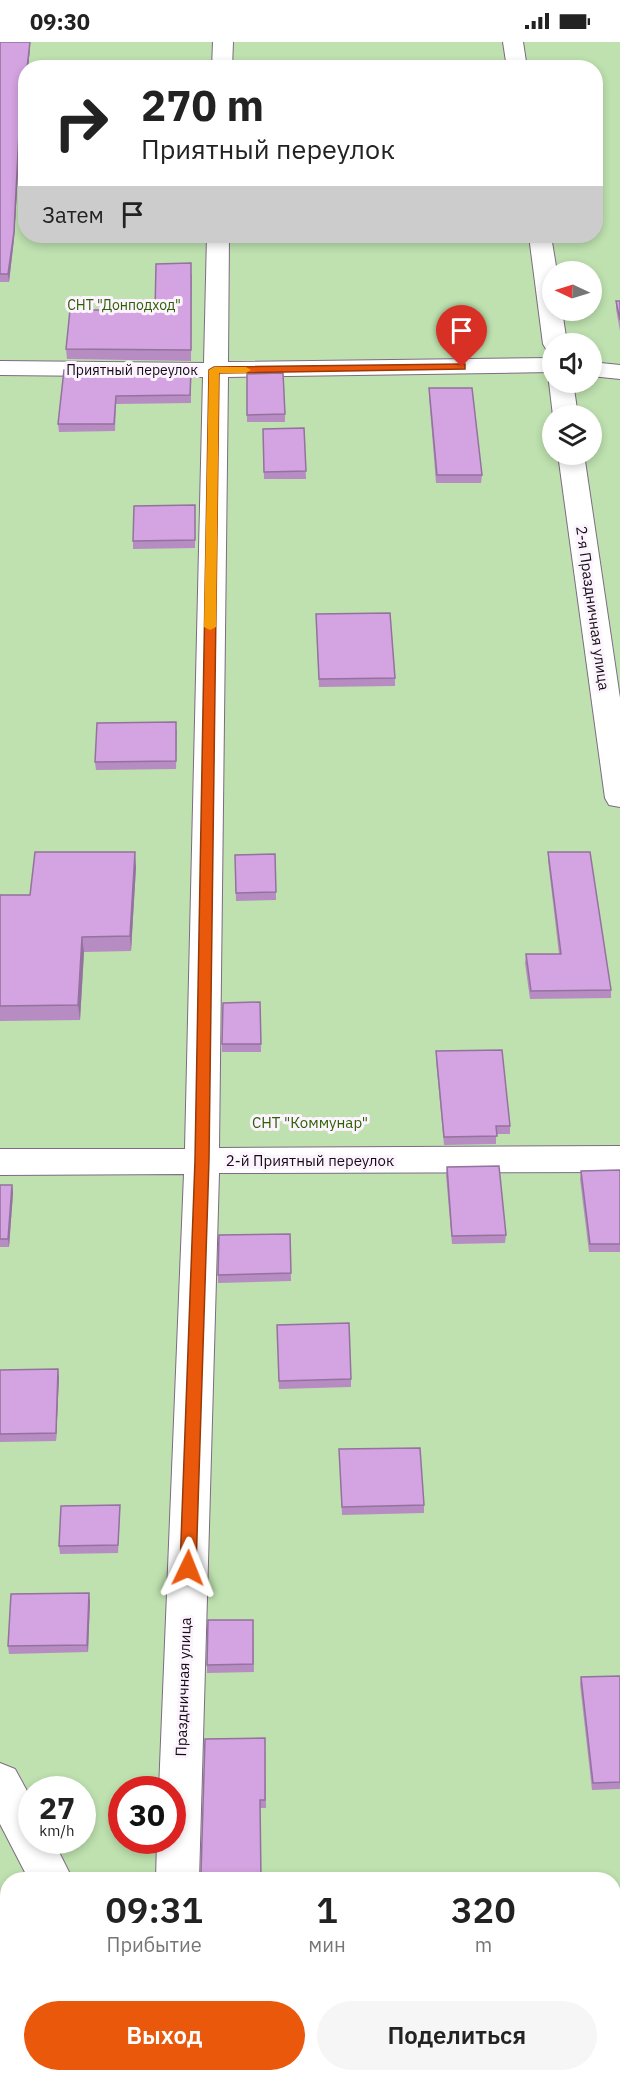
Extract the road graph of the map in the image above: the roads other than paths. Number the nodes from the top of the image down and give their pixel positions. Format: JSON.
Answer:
{"nodes":[{"id":1,"x":223,"y":42,"type":"edge"},
{"id":2,"x":513,"y":42,"type":"edge"},
{"id":3,"x":222,"y":60,"type":"edge"},
{"id":4,"x":516,"y":60,"type":"edge"},
{"id":5,"x":218,"y":243,"type":"edge"},
{"id":6,"x":541,"y":243,"type":"edge"},
{"id":7,"x":553,"y":333,"type":"edge"},
{"id":8,"x":542,"y":365,"type":"edge"},
{"id":9,"x":0,"y":368,"type":"edge"},
{"id":10,"x":214,"y":370,"type":"junction"},
{"id":11,"x":602,"y":370,"type":"edge"},
{"id":12,"x":620,"y":372,"type":"edge"},
{"id":13,"x":573,"y":465,"type":"edge"},
{"id":14,"x":620,"y":798,"type":"edge"},
{"id":15,"x":620,"y":1159,"type":"edge"},
{"id":16,"x":202,"y":1160,"type":"junction"},
{"id":17,"x":0,"y":1162,"type":"edge"},
{"id":18,"x":0,"y":1782,"type":"edge"},
{"id":19,"x":48,"y":1872,"type":"edge"},
{"id":20,"x":177,"y":1872,"type":"edge"}],
"edges":[{"from":1,"to":3,"type":"street"},
{"from":2,"to":4,"type":"street"},
{"from":5,"to":10,"type":"street","name":"Праздничная улица"},
{"from":6,"to":7,"type":"street"},
{"from":8,"to":10,"type":"street","name":"Приятный переулок"},
{"from":9,"to":10,"type":"street","name":"Приятный переулок"},
{"from":10,"to":16,"type":"street","name":"Праздничная улица"},
{"from":11,"to":12,"type":"street"},
{"from":13,"to":14,"type":"street","name":"2-я Праздничная улица"},
{"from":15,"to":16,"type":"street","name":"2-й Приятный переулок"},
{"from":16,"to":17,"type":"street","name":"2-й Приятный переулок"},
{"from":16,"to":20,"type":"street","name":"Праздничная улица"},
{"from":18,"to":19,"type":"street"}]}
